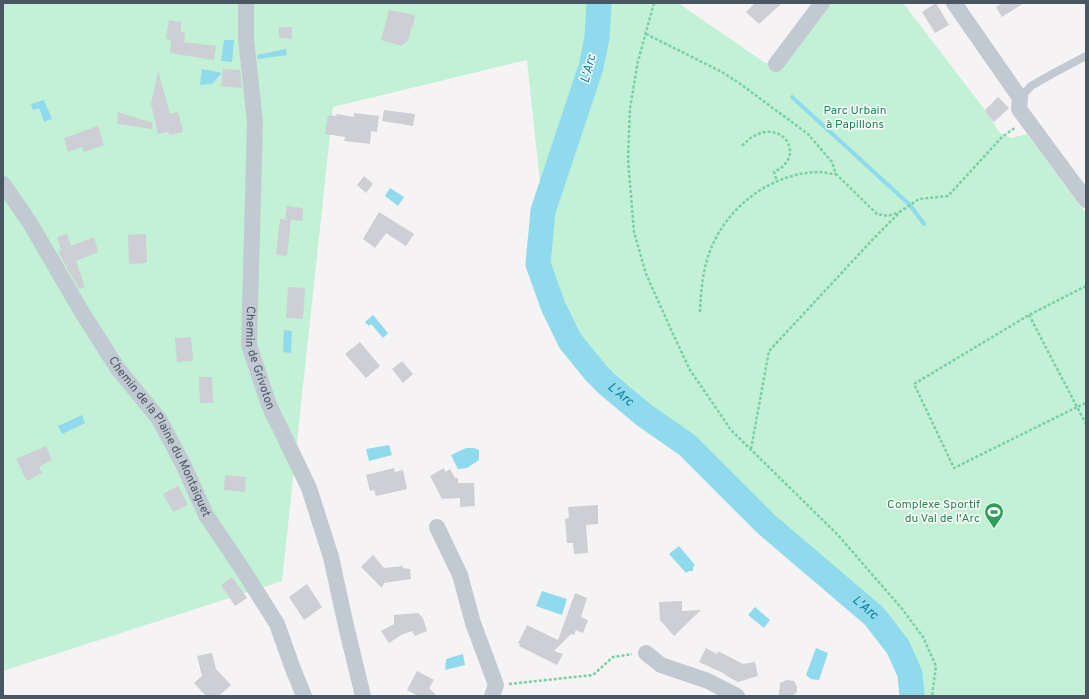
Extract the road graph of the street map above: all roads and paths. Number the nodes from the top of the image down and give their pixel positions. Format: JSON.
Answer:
{"nodes":[{"id":1,"x":246,"y":3,"type":"edge"},
{"id":2,"x":654,"y":3,"type":"edge"},
{"id":3,"x":822,"y":3,"type":"edge"},
{"id":4,"x":954,"y":3,"type":"edge"},
{"id":5,"x":646,"y":34,"type":"junction"},
{"id":6,"x":1086,"y":56,"type":"edge"},
{"id":7,"x":776,"y":64,"type":"dead end"},
{"id":8,"x":1020,"y":98,"type":"junction"},
{"id":9,"x":1026,"y":120,"type":"junction"},
{"id":10,"x":742,"y":146,"type":"dead end"},
{"id":11,"x":836,"y":174,"type":"junction"},
{"id":12,"x":777,"y":181,"type":"junction"},
{"id":13,"x":3,"y":184,"type":"edge"},
{"id":14,"x":1086,"y":200,"type":"edge"},
{"id":15,"x":901,"y":211,"type":"junction"},
{"id":16,"x":1086,"y":286,"type":"edge"},
{"id":17,"x":700,"y":312,"type":"dead end"},
{"id":18,"x":1029,"y":315,"type":"junction"},
{"id":19,"x":1086,"y":403,"type":"edge"},
{"id":20,"x":1077,"y":407,"type":"junction"},
{"id":21,"x":1086,"y":424,"type":"edge"},
{"id":22,"x":751,"y":450,"type":"junction"},
{"id":23,"x":437,"y":527,"type":"dead end"},
{"id":24,"x":646,"y":652,"type":"joint"},
{"id":25,"x":494,"y":691,"type":"edge"},
{"id":26,"x":304,"y":696,"type":"edge"},
{"id":27,"x":363,"y":696,"type":"edge"},
{"id":28,"x":736,"y":696,"type":"edge"},
{"id":29,"x":932,"y":696,"type":"edge"}],
"edges":[{"from":1,"to":27,"type":"street","name":"Chemin de Grivoton"},
{"from":2,"to":5,"type":"path"},
{"from":3,"to":7,"type":"street"},
{"from":4,"to":8,"type":"street"},
{"from":5,"to":11,"type":"path"},
{"from":5,"to":22,"type":"path"},
{"from":6,"to":8,"type":"lane"},
{"from":8,"to":9,"type":"street"},
{"from":9,"to":14,"type":"street"},
{"from":9,"to":15,"type":"path"},
{"from":10,"to":12,"type":"path"},
{"from":11,"to":12,"type":"path"},
{"from":11,"to":15,"type":"path"},
{"from":12,"to":17,"type":"path"},
{"from":13,"to":26,"type":"street","name":"Chemin de la Plaine du Montaiguet"},
{"from":15,"to":22,"type":"path"},
{"from":16,"to":18,"type":"path"},
{"from":18,"to":20,"type":"path"},
{"from":18,"to":20,"type":"path"},
{"from":19,"to":20,"type":"path"},
{"from":20,"to":21,"type":"path"},
{"from":22,"to":29,"type":"path"},
{"from":23,"to":25,"type":"street"},
{"from":24,"to":25,"type":"path"},
{"from":24,"to":28,"type":"street"}]}
